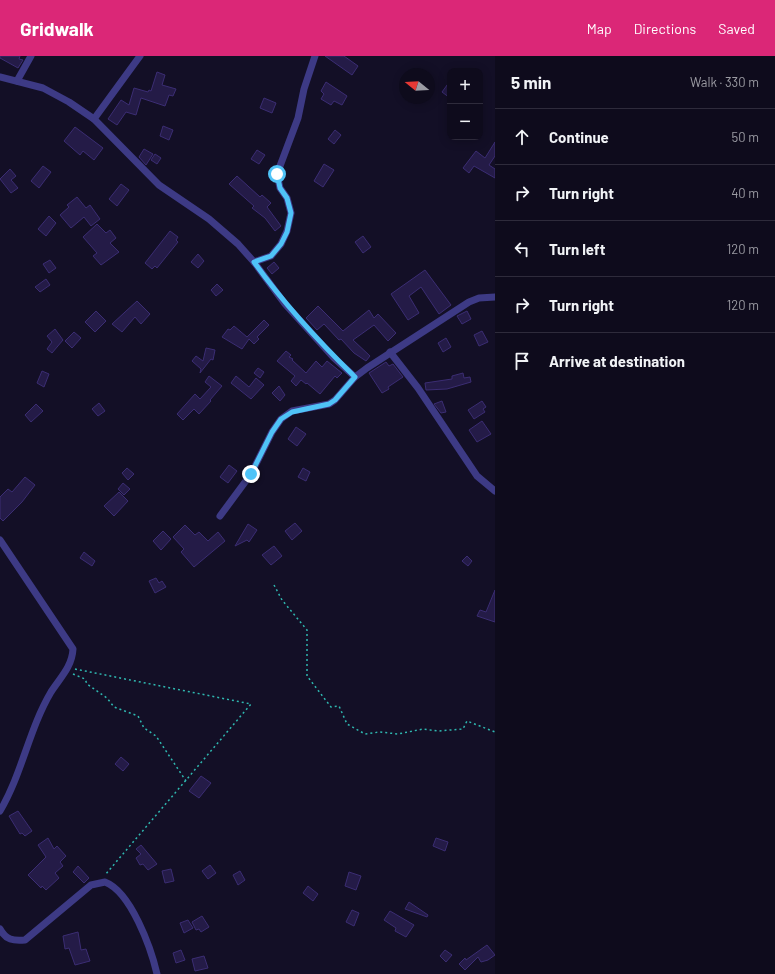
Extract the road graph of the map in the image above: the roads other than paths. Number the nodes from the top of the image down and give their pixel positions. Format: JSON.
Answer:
{"nodes":[{"id":1,"x":31,"y":56,"type":"edge"},
{"id":2,"x":140,"y":56,"type":"edge"},
{"id":3,"x":315,"y":56,"type":"edge"},
{"id":4,"x":0,"y":77,"type":"edge"},
{"id":5,"x":17,"y":81,"type":"junction"},
{"id":6,"x":94,"y":119,"type":"junction"},
{"id":7,"x":254,"y":262,"type":"junction"},
{"id":8,"x":495,"y":297,"type":"edge"},
{"id":9,"x":390,"y":352,"type":"junction"},
{"id":10,"x":355,"y":377,"type":"junction"},
{"id":11,"x":495,"y":491,"type":"edge"},
{"id":12,"x":220,"y":516,"type":"dead end"},
{"id":13,"x":0,"y":540,"type":"edge"},
{"id":14,"x":0,"y":811,"type":"edge"},
{"id":15,"x":0,"y":929,"type":"edge"},
{"id":16,"x":157,"y":974,"type":"edge"}],
"edges":[{"from":1,"to":5,"type":"street"},
{"from":2,"to":6,"type":"street"},
{"from":3,"to":7,"type":"street"},
{"from":4,"to":5,"type":"street"},
{"from":5,"to":6,"type":"street"},
{"from":6,"to":7,"type":"street"},
{"from":7,"to":10,"type":"street"},
{"from":8,"to":9,"type":"street"},
{"from":9,"to":10,"type":"street"},
{"from":9,"to":11,"type":"street"},
{"from":10,"to":12,"type":"street"},
{"from":13,"to":14,"type":"street"},
{"from":15,"to":16,"type":"street"}]}
